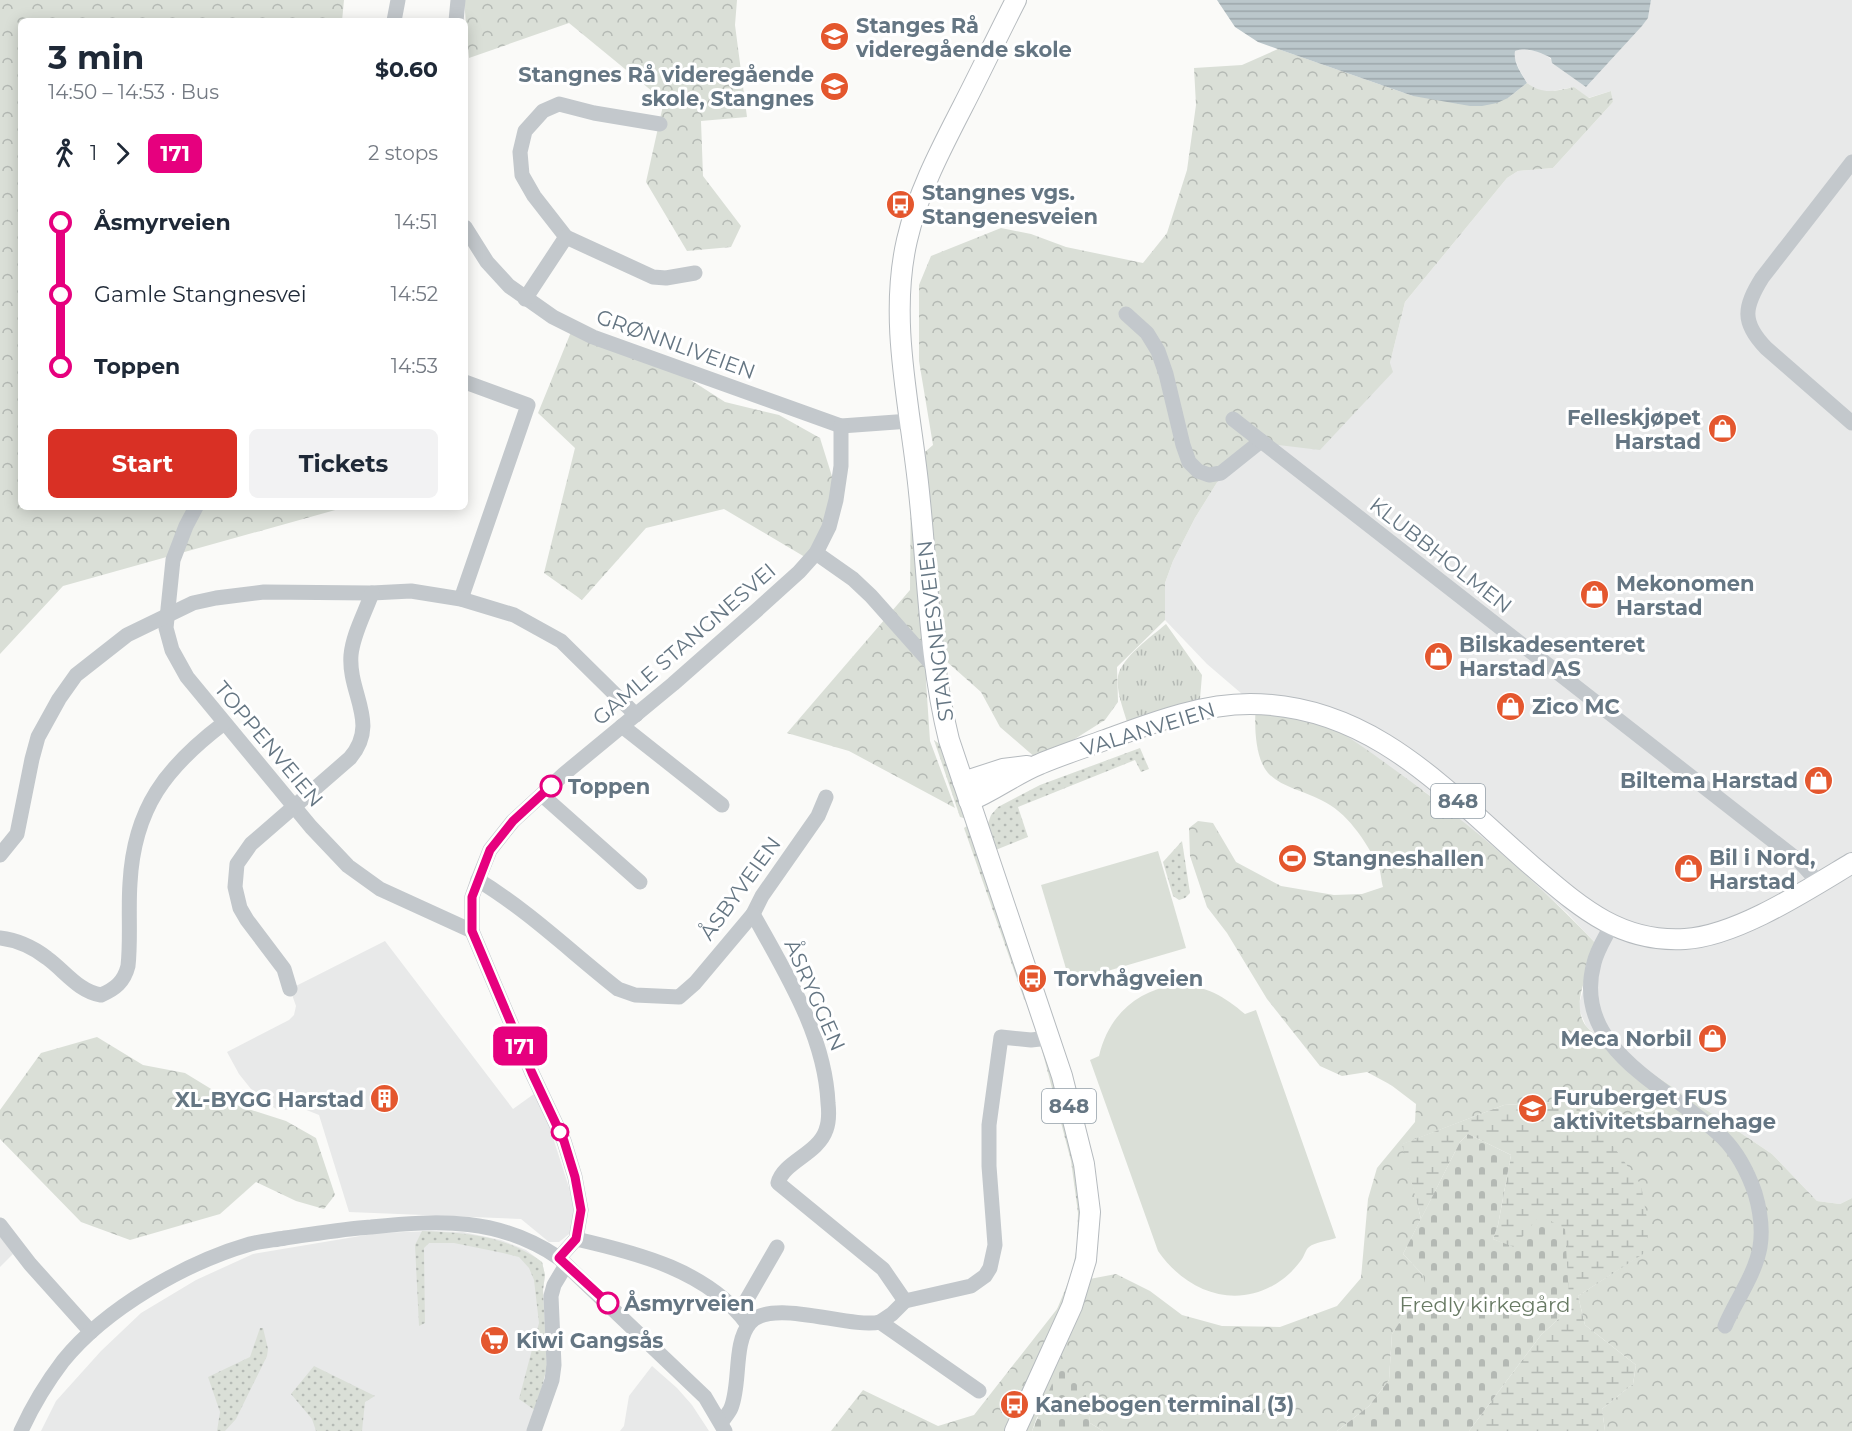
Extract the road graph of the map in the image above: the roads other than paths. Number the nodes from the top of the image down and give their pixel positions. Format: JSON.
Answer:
{"nodes":[{"id":1,"x":398,"y":0,"type":"edge"},
{"id":2,"x":458,"y":0,"type":"edge"},
{"id":3,"x":1016,"y":0,"type":"edge"},
{"id":4,"x":395,"y":18,"type":"edge"},
{"id":5,"x":456,"y":18,"type":"edge"},
{"id":6,"x":660,"y":124,"type":"dead end"},
{"id":7,"x":1852,"y":162,"type":"edge"},
{"id":8,"x":468,"y":232,"type":"edge"},
{"id":9,"x":566,"y":237,"type":"junction"},
{"id":10,"x":694,"y":273,"type":"dead end"},
{"id":11,"x":525,"y":298,"type":"junction"},
{"id":12,"x":1126,"y":314,"type":"dead end"},
{"id":13,"x":468,"y":383,"type":"edge"},
{"id":14,"x":1233,"y":419,"type":"dead end"},
{"id":15,"x":910,"y":421,"type":"junction"},
{"id":16,"x":1852,"y":423,"type":"edge"},
{"id":17,"x":841,"y":426,"type":"junction"},
{"id":18,"x":1262,"y":441,"type":"junction"},
{"id":19,"x":194,"y":510,"type":"edge"},
{"id":20,"x":816,"y":553,"type":"junction"},
{"id":21,"x":372,"y":593,"type":"junction"},
{"id":22,"x":460,"y":600,"type":"junction"},
{"id":23,"x":168,"y":614,"type":"junction"},
{"id":24,"x":935,"y":668,"type":"junction"},
{"id":25,"x":636,"y":715,"type":"junction"},
{"id":26,"x":224,"y":723,"type":"junction"},
{"id":27,"x":622,"y":726,"type":"junction"},
{"id":28,"x":1038,"y":764,"type":"junction"},
{"id":29,"x":963,"y":782,"type":"junction"},
{"id":30,"x":542,"y":795,"type":"junction"},
{"id":31,"x":826,"y":797,"type":"dead end"},
{"id":32,"x":969,"y":801,"type":"junction"},
{"id":33,"x":722,"y":805,"type":"dead end"},
{"id":34,"x":294,"y":806,"type":"junction"},
{"id":35,"x":0,"y":855,"type":"edge"},
{"id":36,"x":1852,"y":863,"type":"edge"},
{"id":37,"x":478,"y":880,"type":"junction"},
{"id":38,"x":640,"y":882,"type":"dead end"},
{"id":39,"x":1819,"y":883,"type":"junction"},
{"id":40,"x":753,"y":914,"type":"junction"},
{"id":41,"x":1611,"y":926,"type":"junction"},
{"id":42,"x":472,"y":931,"type":"junction"},
{"id":43,"x":0,"y":938,"type":"edge"},
{"id":44,"x":290,"y":989,"type":"dead end"},
{"id":45,"x":1049,"y":1038,"type":"junction"},
{"id":46,"x":0,"y":1225,"type":"edge"},
{"id":47,"x":576,"y":1239,"type":"junction"},
{"id":48,"x":777,"y":1247,"type":"dead end"},
{"id":49,"x":562,"y":1261,"type":"junction"},
{"id":50,"x":905,"y":1301,"type":"junction"},
{"id":51,"x":743,"y":1319,"type":"junction"},
{"id":52,"x":880,"y":1322,"type":"junction"},
{"id":53,"x":1725,"y":1326,"type":"dead end"},
{"id":54,"x":91,"y":1332,"type":"junction"},
{"id":55,"x":980,"y":1391,"type":"dead end"},
{"id":56,"x":723,"y":1427,"type":"edge"},
{"id":57,"x":21,"y":1431,"type":"edge"},
{"id":58,"x":534,"y":1431,"type":"edge"},
{"id":59,"x":1015,"y":1431,"type":"edge"}],
"edges":[{"from":1,"to":4,"type":"street"},
{"from":2,"to":5,"type":"street"},
{"from":3,"to":15,"type":"main road","name":"STANGNESVEIEN"},
{"from":6,"to":9,"type":"street"},
{"from":7,"to":16,"type":"street"},
{"from":8,"to":11,"type":"street","name":"GRØNNLIVEIEN"},
{"from":9,"to":10,"type":"street"},
{"from":9,"to":11,"type":"street"},
{"from":11,"to":17,"type":"street","name":"GRØNNLIVEIEN"},
{"from":12,"to":18,"type":"street"},
{"from":13,"to":22,"type":"street"},
{"from":14,"to":18,"type":"street","name":"KLUBBHOLMEN"},
{"from":15,"to":17,"type":"street","name":"GRØNNLIVEIEN"},
{"from":15,"to":24,"type":"main road","name":"STANGNESVEIEN"},
{"from":17,"to":20,"type":"street","name":"GAMLE STANGNESVEI"},
{"from":18,"to":39,"type":"street","name":"KLUBBHOLMEN"},
{"from":19,"to":23,"type":"street","name":"TOPPENVEIEN"},
{"from":20,"to":24,"type":"street"},
{"from":20,"to":25,"type":"street","name":"GAMLE STANGNESVEI"},
{"from":21,"to":22,"type":"street"},
{"from":21,"to":23,"type":"street"},
{"from":21,"to":34,"type":"street"},
{"from":22,"to":25,"type":"street"},
{"from":23,"to":26,"type":"street","name":"TOPPENVEIEN"},
{"from":23,"to":35,"type":"street"},
{"from":24,"to":29,"type":"main road","name":"STANGNESVEIEN"},
{"from":25,"to":27,"type":"street","name":"GAMLE STANGNESVEI"},
{"from":26,"to":34,"type":"street","name":"TOPPENVEIEN"},
{"from":26,"to":43,"type":"street"},
{"from":27,"to":30,"type":"street","name":"GAMLE STANGNESVEI"},
{"from":27,"to":33,"type":"street"},
{"from":28,"to":29,"type":"main road","name":"VALANVEIEN","number":"848"},
{"from":28,"to":32,"type":"main road","name":"VALANVEIEN","number":"848"},
{"from":28,"to":41,"type":"main road","name":"VALANVEIEN","number":"848"},
{"from":29,"to":32,"type":"main road","name":"STANGNESVEIEN","number":"848"},
{"from":30,"to":37,"type":"street","name":"GAMLE STANGNESVEI"},
{"from":30,"to":38,"type":"street"},
{"from":31,"to":40,"type":"street","name":"ÅSBYVEIEN"},
{"from":32,"to":45,"type":"main road","name":"STANGNESVEIEN","number":"848"},
{"from":34,"to":42,"type":"street","name":"TOPPENVEIEN"},
{"from":34,"to":44,"type":"street"},
{"from":36,"to":39,"type":"main road","name":"VALANVEIEN","number":"848"},
{"from":37,"to":40,"type":"street","name":"ÅSBYVEIEN"},
{"from":37,"to":42,"type":"street","name":"GAMLE STANGNESVEI"},
{"from":39,"to":41,"type":"main road","name":"VALANVEIEN","number":"848"},
{"from":40,"to":50,"type":"street","name":"ÅSRYGGEN"},
{"from":41,"to":53,"type":"street"},
{"from":42,"to":47,"type":"street","name":"GAMLE STANGNESVEI"},
{"from":45,"to":50,"type":"street"},
{"from":45,"to":59,"type":"main road","name":"STANGNESVEIEN","number":"848"},
{"from":46,"to":54,"type":"street"},
{"from":47,"to":49,"type":"street"},
{"from":47,"to":51,"type":"street"},
{"from":48,"to":51,"type":"street"},
{"from":49,"to":54,"type":"street"},
{"from":49,"to":56,"type":"street"},
{"from":49,"to":58,"type":"street"},
{"from":50,"to":52,"type":"street"},
{"from":51,"to":52,"type":"street"},
{"from":51,"to":56,"type":"street"},
{"from":52,"to":55,"type":"street"},
{"from":54,"to":57,"type":"street"}]}
